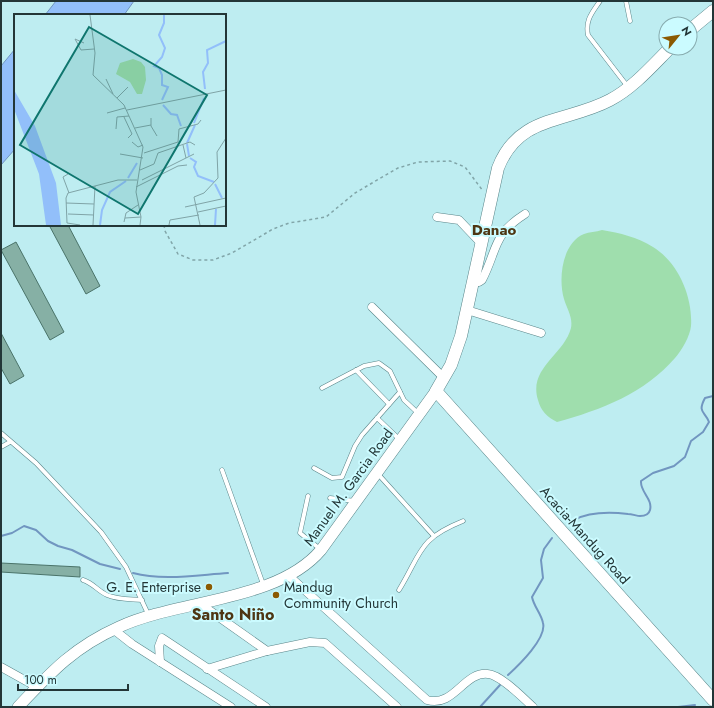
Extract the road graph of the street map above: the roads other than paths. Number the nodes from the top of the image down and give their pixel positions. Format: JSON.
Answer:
{"nodes":[{"id":1,"x":600,"y":1,"type":"edge"},
{"id":2,"x":626,"y":1,"type":"edge"},
{"id":3,"x":713,"y":11,"type":"edge"},
{"id":4,"x":630,"y":21,"type":"dead end"},
{"id":5,"x":698,"y":23,"type":"edge"},
{"id":6,"x":661,"y":56,"type":"edge"},
{"id":7,"x":628,"y":87,"type":"junction"},
{"id":8,"x":525,"y":214,"type":"dead end"},
{"id":9,"x":437,"y":217,"type":"dead end"},
{"id":10,"x":482,"y":242,"type":"junction"},
{"id":11,"x":474,"y":282,"type":"junction"},
{"id":12,"x":372,"y":307,"type":"dead end"},
{"id":13,"x":467,"y":310,"type":"junction"},
{"id":14,"x":541,"y":333,"type":"dead end"},
{"id":15,"x":356,"y":370,"type":"junction"},
{"id":16,"x":444,"y":378,"type":"junction"},
{"id":17,"x":322,"y":388,"type":"dead end"},
{"id":18,"x":436,"y":391,"type":"junction"},
{"id":19,"x":400,"y":392,"type":"junction"},
{"id":20,"x":389,"y":404,"type":"junction"},
{"id":21,"x":418,"y":414,"type":"junction"},
{"id":22,"x":377,"y":418,"type":"junction"},
{"id":23,"x":1,"y":433,"type":"edge"},
{"id":24,"x":400,"y":440,"type":"junction"},
{"id":25,"x":10,"y":442,"type":"junction"},
{"id":26,"x":1,"y":447,"type":"edge"},
{"id":27,"x":314,"y":468,"type":"dead end"},
{"id":28,"x":222,"y":470,"type":"dead end"},
{"id":29,"x":376,"y":472,"type":"junction"},
{"id":30,"x":308,"y":496,"type":"dead end"},
{"id":31,"x":330,"y":498,"type":"dead end"},
{"id":32,"x":356,"y":501,"type":"junction"},
{"id":33,"x":463,"y":521,"type":"dead end"},
{"id":34,"x":433,"y":535,"type":"junction"},
{"id":35,"x":321,"y":550,"type":"junction"},
{"id":36,"x":289,"y":576,"type":"junction"},
{"id":37,"x":83,"y":580,"type":"dead end"},
{"id":38,"x":264,"y":586,"type":"junction"},
{"id":39,"x":399,"y":590,"type":"dead end"},
{"id":40,"x":142,"y":600,"type":"junction"},
{"id":41,"x":199,"y":603,"type":"junction"},
{"id":42,"x":150,"y":617,"type":"junction"},
{"id":43,"x":113,"y":630,"type":"junction"},
{"id":44,"x":267,"y":651,"type":"junction"},
{"id":45,"x":160,"y":662,"type":"junction"},
{"id":46,"x":1,"y":667,"type":"edge"},
{"id":47,"x":208,"y":669,"type":"junction"},
{"id":48,"x":37,"y":686,"type":"junction"},
{"id":49,"x":713,"y":700,"type":"edge"},
{"id":50,"x":18,"y":707,"type":"edge"},
{"id":51,"x":231,"y":707,"type":"edge"},
{"id":52,"x":266,"y":707,"type":"edge"},
{"id":53,"x":397,"y":707,"type":"edge"},
{"id":54,"x":533,"y":707,"type":"edge"}],
"edges":[{"from":1,"to":7,"type":"lane"},
{"from":2,"to":4,"type":"lane"},
{"from":3,"to":5,"type":"main road"},
{"from":6,"to":7,"type":"main road"},
{"from":7,"to":10,"type":"main road"},
{"from":8,"to":11,"type":"street"},
{"from":9,"to":10,"type":"street"},
{"from":10,"to":11,"type":"main road"},
{"from":11,"to":13,"type":"main road"},
{"from":12,"to":16,"type":"street"},
{"from":13,"to":14,"type":"street"},
{"from":13,"to":16,"type":"main road"},
{"from":15,"to":17,"type":"lane"},
{"from":15,"to":19,"type":"lane"},
{"from":15,"to":20,"type":"lane"},
{"from":16,"to":18,"type":"main road"},
{"from":18,"to":21,"type":"main road","name":"Manuel M. Garcia Road"},
{"from":18,"to":49,"type":"main road","name":"Acacia-Mandug Road"},
{"from":19,"to":20,"type":"lane"},
{"from":19,"to":21,"type":"lane"},
{"from":20,"to":22,"type":"lane"},
{"from":21,"to":24,"type":"main road","name":"Manuel M. Garcia Road"},
{"from":22,"to":24,"type":"lane"},
{"from":22,"to":27,"type":"lane"},
{"from":23,"to":25,"type":"lane"},
{"from":24,"to":29,"type":"main road","name":"Manuel M. Garcia Road"},
{"from":25,"to":26,"type":"lane"},
{"from":25,"to":40,"type":"lane"},
{"from":28,"to":38,"type":"lane"},
{"from":29,"to":32,"type":"main road","name":"Manuel M. Garcia Road"},
{"from":29,"to":34,"type":"lane"},
{"from":30,"to":35,"type":"lane"},
{"from":31,"to":32,"type":"lane"},
{"from":32,"to":35,"type":"main road","name":"Manuel M. Garcia Road"},
{"from":33,"to":34,"type":"lane"},
{"from":34,"to":39,"type":"lane"},
{"from":35,"to":36,"type":"main road","name":"Manuel M. Garcia Road"},
{"from":36,"to":38,"type":"main road","name":"Manuel M. Garcia Road"},
{"from":36,"to":54,"type":"street"},
{"from":37,"to":40,"type":"lane"},
{"from":38,"to":41,"type":"main road","name":"Manuel M. Garcia Road"},
{"from":40,"to":42,"type":"lane"},
{"from":41,"to":42,"type":"main road","name":"Manuel M. Garcia Road"},
{"from":41,"to":44,"type":"street"},
{"from":42,"to":43,"type":"main road","name":"Manuel M. Garcia Road"},
{"from":43,"to":45,"type":"street"},
{"from":43,"to":48,"type":"main road","name":"Manuel M. Garcia Road"},
{"from":44,"to":47,"type":"street"},
{"from":44,"to":53,"type":"street"},
{"from":45,"to":47,"type":"street"},
{"from":45,"to":51,"type":"street"},
{"from":46,"to":48,"type":"street"},
{"from":47,"to":52,"type":"street"},
{"from":48,"to":50,"type":"main road","name":"Manuel M. Garcia Road"}]}
